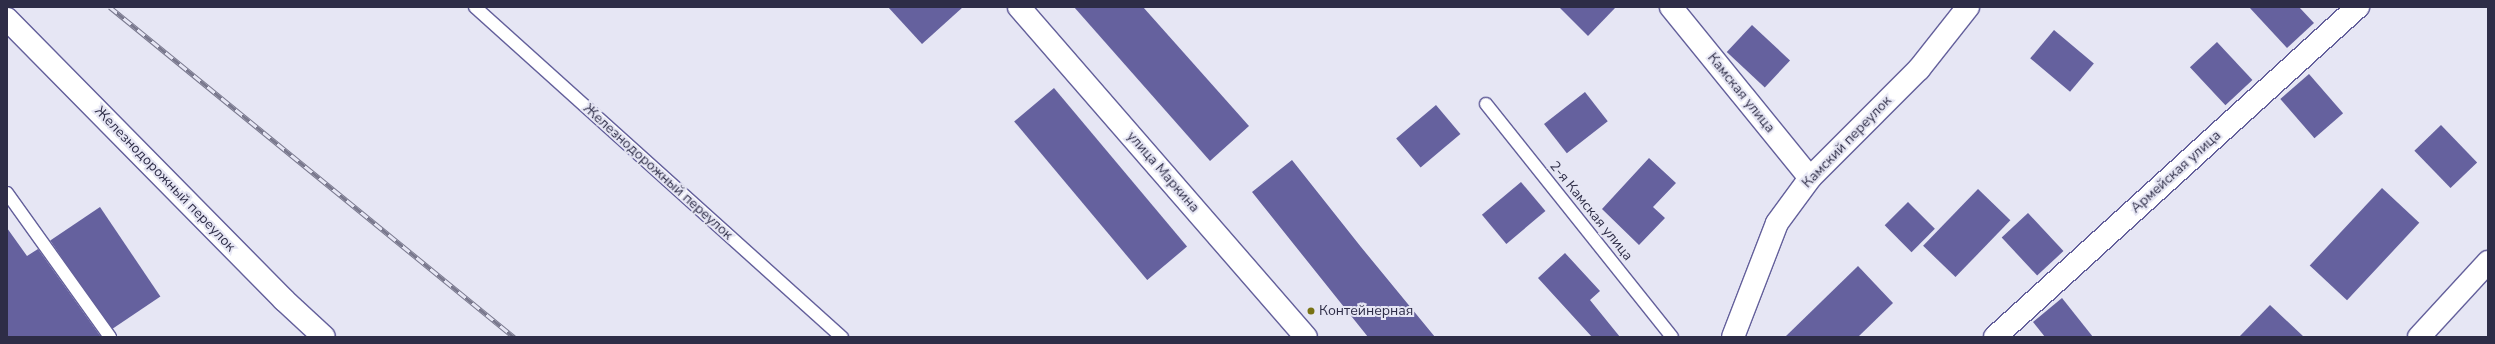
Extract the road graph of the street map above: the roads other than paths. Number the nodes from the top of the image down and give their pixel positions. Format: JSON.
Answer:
{"nodes":[{"id":1,"x":474,"y":7,"type":"edge"},
{"id":2,"x":1019,"y":7,"type":"edge"},
{"id":3,"x":1671,"y":7,"type":"edge"},
{"id":4,"x":1968,"y":7,"type":"edge"},
{"id":5,"x":2358,"y":7,"type":"edge"},
{"id":6,"x":7,"y":19,"type":"edge"},
{"id":7,"x":1486,"y":104,"type":"dead end"},
{"id":8,"x":1810,"y":178,"type":"junction"},
{"id":9,"x":7,"y":193,"type":"edge"},
{"id":10,"x":2488,"y":262,"type":"edge"},
{"id":11,"x":110,"y":337,"type":"edge"},
{"id":12,"x":324,"y":337,"type":"edge"},
{"id":13,"x":842,"y":337,"type":"edge"},
{"id":14,"x":1306,"y":337,"type":"edge"},
{"id":15,"x":1672,"y":337,"type":"edge"},
{"id":16,"x":1733,"y":337,"type":"edge"},
{"id":17,"x":1995,"y":337,"type":"edge"},
{"id":18,"x":2419,"y":337,"type":"edge"}],
"edges":[{"from":1,"to":13,"type":"lane","name":"Железнодорожный переулок"},
{"from":2,"to":14,"type":"street","name":"улица Маркина"},
{"from":3,"to":8,"type":"street","name":"Камская улица"},
{"from":4,"to":8,"type":"street","name":"Камский переулок"},
{"from":5,"to":17,"type":"street","name":"Армейская улица"},
{"from":6,"to":12,"type":"street","name":"Железнодорожный переулок"},
{"from":7,"to":15,"type":"lane","name":"2-я Камская улица"},
{"from":8,"to":16,"type":"street","name":"Камский переулок"},
{"from":9,"to":11,"type":"lane"},
{"from":10,"to":18,"type":"street"}]}
